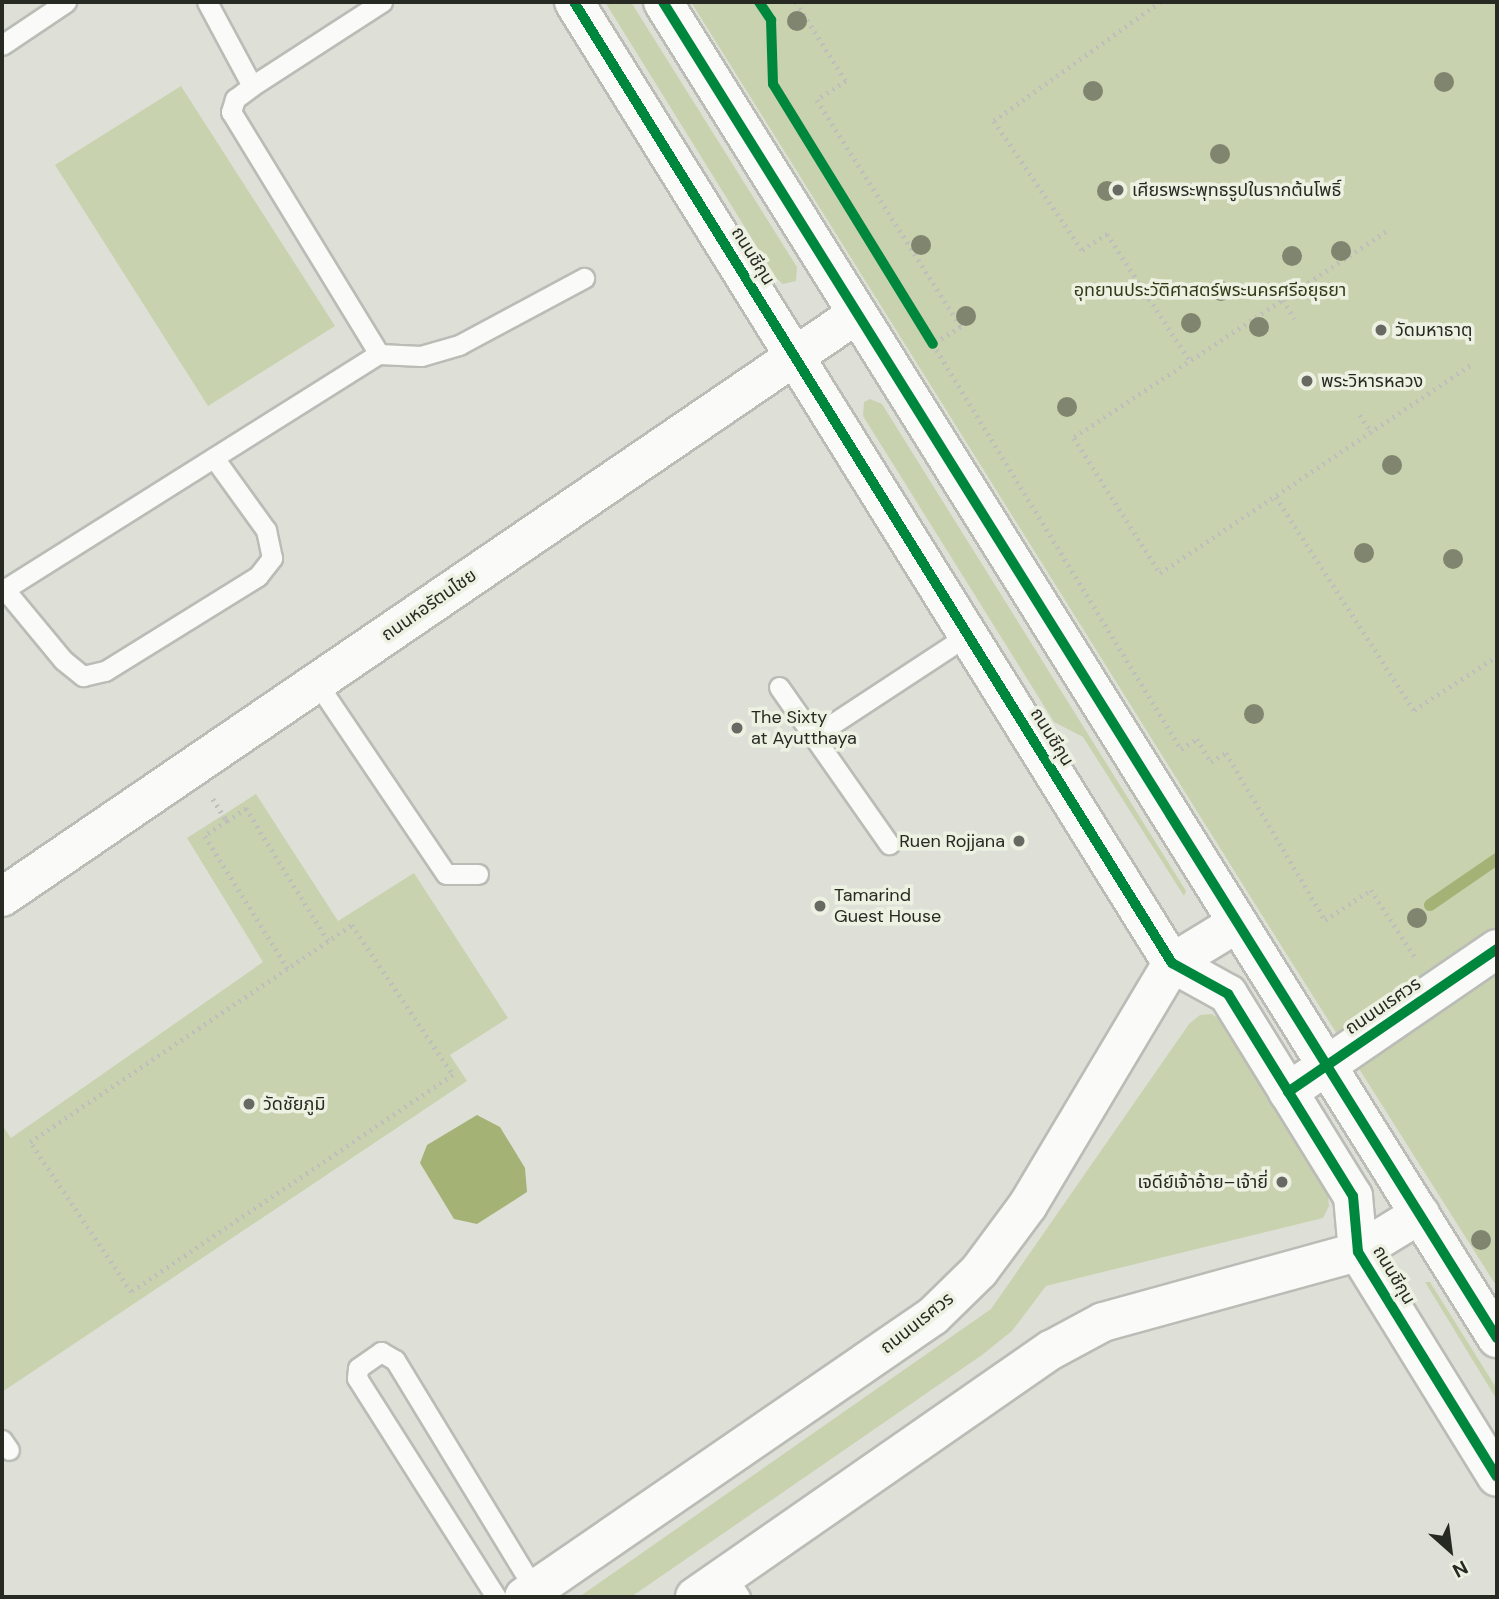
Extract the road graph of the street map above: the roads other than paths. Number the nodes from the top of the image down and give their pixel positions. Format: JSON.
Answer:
{"nodes":[{"id":1,"x":66,"y":2,"type":"edge"},
{"id":2,"x":206,"y":2,"type":"edge"},
{"id":3,"x":382,"y":2,"type":"edge"},
{"id":4,"x":574,"y":2,"type":"edge"},
{"id":5,"x":663,"y":2,"type":"edge"},
{"id":6,"x":2,"y":45,"type":"edge"},
{"id":7,"x":252,"y":86,"type":"junction"},
{"id":8,"x":584,"y":278,"type":"dead end"},
{"id":9,"x":857,"y":314,"type":"junction"},
{"id":10,"x":379,"y":354,"type":"junction"},
{"id":11,"x":794,"y":355,"type":"junction"},
{"id":12,"x":214,"y":458,"type":"junction"},
{"id":13,"x":4,"y":591,"type":"edge"},
{"id":14,"x":968,"y":635,"type":"junction"},
{"id":15,"x":317,"y":683,"type":"junction"},
{"id":16,"x":779,"y":687,"type":"dead end"},
{"id":17,"x":814,"y":736,"type":"junction"},
{"id":18,"x":889,"y":844,"type":"dead end"},
{"id":19,"x":478,"y":874,"type":"dead end"},
{"id":20,"x":2,"y":897,"type":"edge"},
{"id":21,"x":1236,"y":924,"type":"junction"},
{"id":22,"x":1497,"y":949,"type":"edge"},
{"id":23,"x":1172,"y":963,"type":"junction"},
{"id":24,"x":1325,"y":1066,"type":"junction"},
{"id":25,"x":1289,"y":1092,"type":"junction"},
{"id":26,"x":1420,"y":1214,"type":"junction"},
{"id":27,"x":1358,"y":1252,"type":"junction"},
{"id":28,"x":1497,"y":1338,"type":"edge"},
{"id":29,"x":1497,"y":1476,"type":"edge"},
{"id":30,"x":720,"y":1590,"type":"edge"},
{"id":31,"x":530,"y":1593,"type":"edge"},
{"id":32,"x":496,"y":1597,"type":"edge"}],
"edges":[{"from":1,"to":6,"type":"lane"},
{"from":2,"to":7,"type":"lane"},
{"from":3,"to":7,"type":"lane"},
{"from":4,"to":11,"type":"main road","name":"ถนนชีกุน"},
{"from":5,"to":9,"type":"main road"},
{"from":7,"to":10,"type":"lane"},
{"from":8,"to":10,"type":"lane"},
{"from":9,"to":11,"type":"main road","name":"ถนนหอรัตนไชย"},
{"from":9,"to":21,"type":"main road"},
{"from":10,"to":12,"type":"lane"},
{"from":11,"to":14,"type":"main road","name":"ถนนชีกุน"},
{"from":11,"to":15,"type":"main road","name":"ถนนหอรัตนไชย"},
{"from":12,"to":13,"type":"lane"},
{"from":12,"to":13,"type":"lane"},
{"from":14,"to":17,"type":"lane"},
{"from":14,"to":23,"type":"main road","name":"ถนนชีกุน"},
{"from":15,"to":19,"type":"lane"},
{"from":15,"to":20,"type":"main road","name":"ถนนหอรัตนไชย"},
{"from":16,"to":17,"type":"lane"},
{"from":17,"to":18,"type":"lane"},
{"from":21,"to":23,"type":"main road","name":"ถนนนเรศวร"},
{"from":21,"to":24,"type":"main road"},
{"from":22,"to":24,"type":"main road","name":"ถนนนเรศวร"},
{"from":23,"to":25,"type":"main road","name":"ถนนชีกุน"},
{"from":23,"to":31,"type":"main road","name":"ถนนนเรศวร"},
{"from":24,"to":25,"type":"main road","name":"ถนนนเรศวร"},
{"from":24,"to":26,"type":"main road"},
{"from":25,"to":27,"type":"main road","name":"ถนนชีกุน"},
{"from":26,"to":27,"type":"main road"},
{"from":26,"to":28,"type":"main road"},
{"from":27,"to":29,"type":"main road","name":"ถนนชีกุน"},
{"from":27,"to":30,"type":"main road"},
{"from":31,"to":32,"type":"lane"}]}
